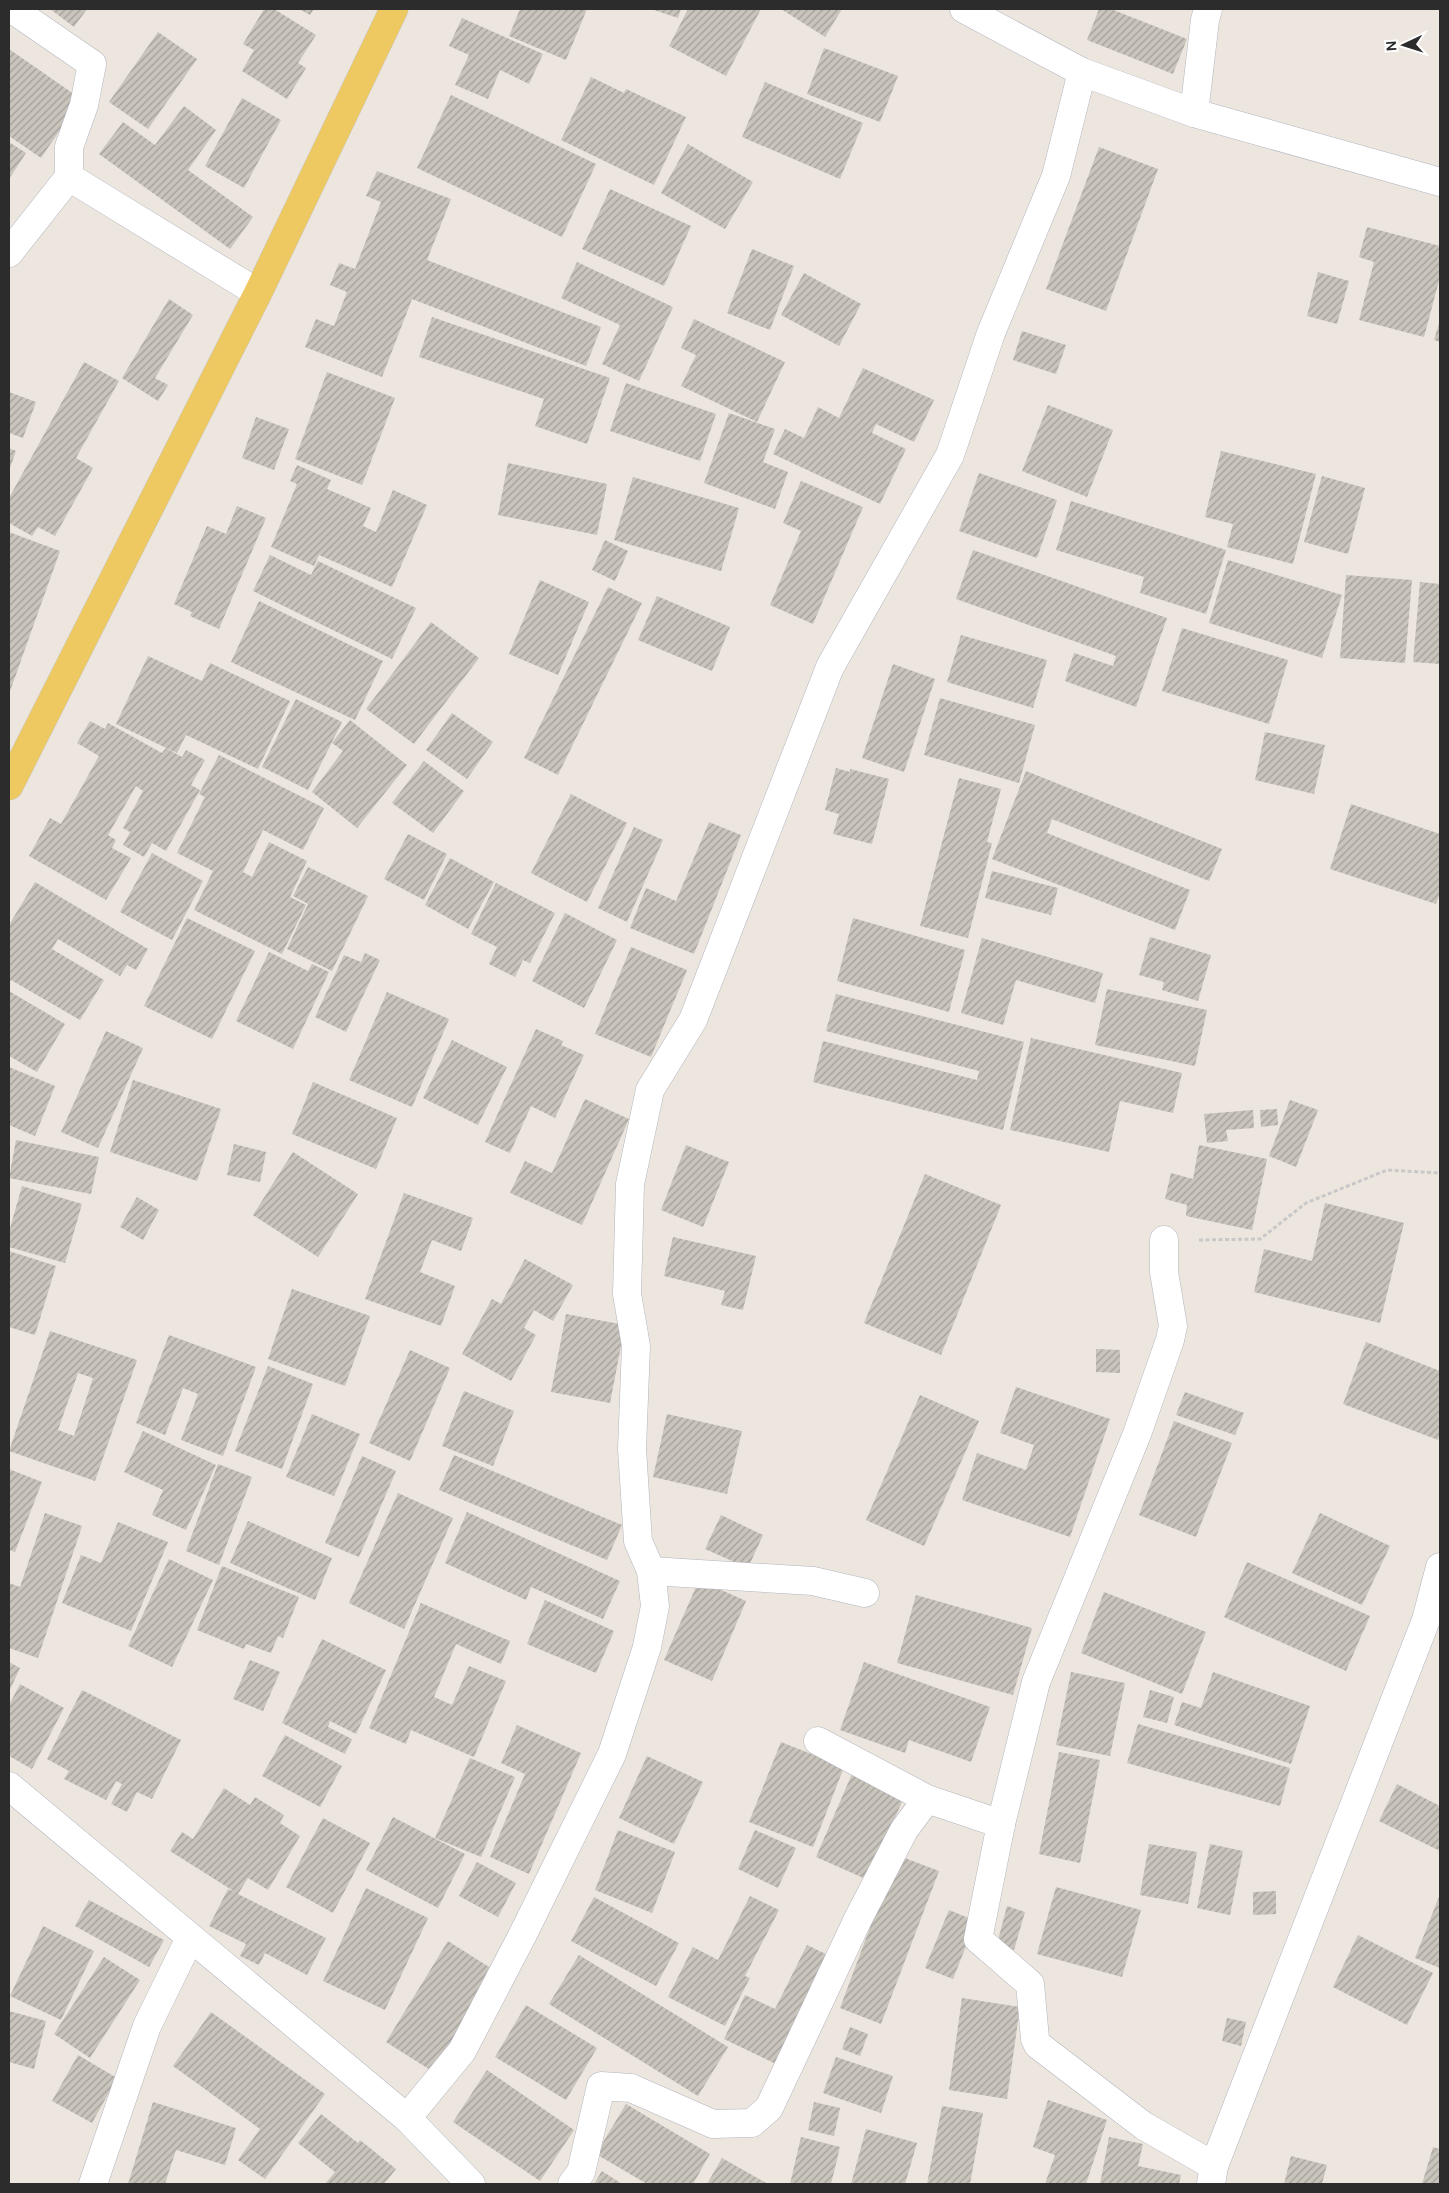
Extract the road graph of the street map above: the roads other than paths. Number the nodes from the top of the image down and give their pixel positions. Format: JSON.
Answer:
{"nodes":[{"id":1,"x":12,"y":9,"type":"edge"},
{"id":2,"x":394,"y":9,"type":"edge"},
{"id":3,"x":964,"y":9,"type":"edge"},
{"id":4,"x":1208,"y":9,"type":"edge"},
{"id":5,"x":1082,"y":72,"type":"junction"},
{"id":6,"x":1194,"y":113,"type":"junction"},
{"id":7,"x":69,"y":177,"type":"junction"},
{"id":8,"x":1440,"y":182,"type":"edge"},
{"id":9,"x":9,"y":253,"type":"edge"},
{"id":10,"x":258,"y":293,"type":"junction"},
{"id":11,"x":9,"y":786,"type":"edge"},
{"id":12,"x":1164,"y":1240,"type":"road end"},
{"id":13,"x":1440,"y":1567,"type":"edge"},
{"id":14,"x":651,"y":1571,"type":"junction"},
{"id":15,"x":865,"y":1593,"type":"dead end"},
{"id":16,"x":818,"y":1741,"type":"dead end"},
{"id":17,"x":9,"y":1786,"type":"edge"},
{"id":18,"x":927,"y":1799,"type":"junction"},
{"id":19,"x":1001,"y":1824,"type":"junction"},
{"id":20,"x":190,"y":1938,"type":"junction"},
{"id":21,"x":407,"y":2118,"type":"junction"},
{"id":22,"x":1213,"y":2175,"type":"edge"},
{"id":23,"x":93,"y":2184,"type":"edge"},
{"id":24,"x":470,"y":2184,"type":"edge"},
{"id":25,"x":572,"y":2184,"type":"edge"}],
"edges":[{"from":1,"to":7,"type":"street"},
{"from":2,"to":10,"type":"main road"},
{"from":3,"to":5,"type":"street"},
{"from":4,"to":6,"type":"street"},
{"from":5,"to":6,"type":"street"},
{"from":5,"to":14,"type":"street"},
{"from":6,"to":8,"type":"street"},
{"from":7,"to":9,"type":"street"},
{"from":7,"to":10,"type":"street"},
{"from":10,"to":11,"type":"main road"},
{"from":12,"to":19,"type":"street"},
{"from":13,"to":22,"type":"street"},
{"from":14,"to":15,"type":"street"},
{"from":14,"to":21,"type":"street"},
{"from":16,"to":18,"type":"street"},
{"from":17,"to":20,"type":"street"},
{"from":18,"to":19,"type":"street"},
{"from":18,"to":25,"type":"street"},
{"from":19,"to":22,"type":"street"},
{"from":20,"to":21,"type":"street"},
{"from":20,"to":23,"type":"street"},
{"from":21,"to":24,"type":"street"}]}
